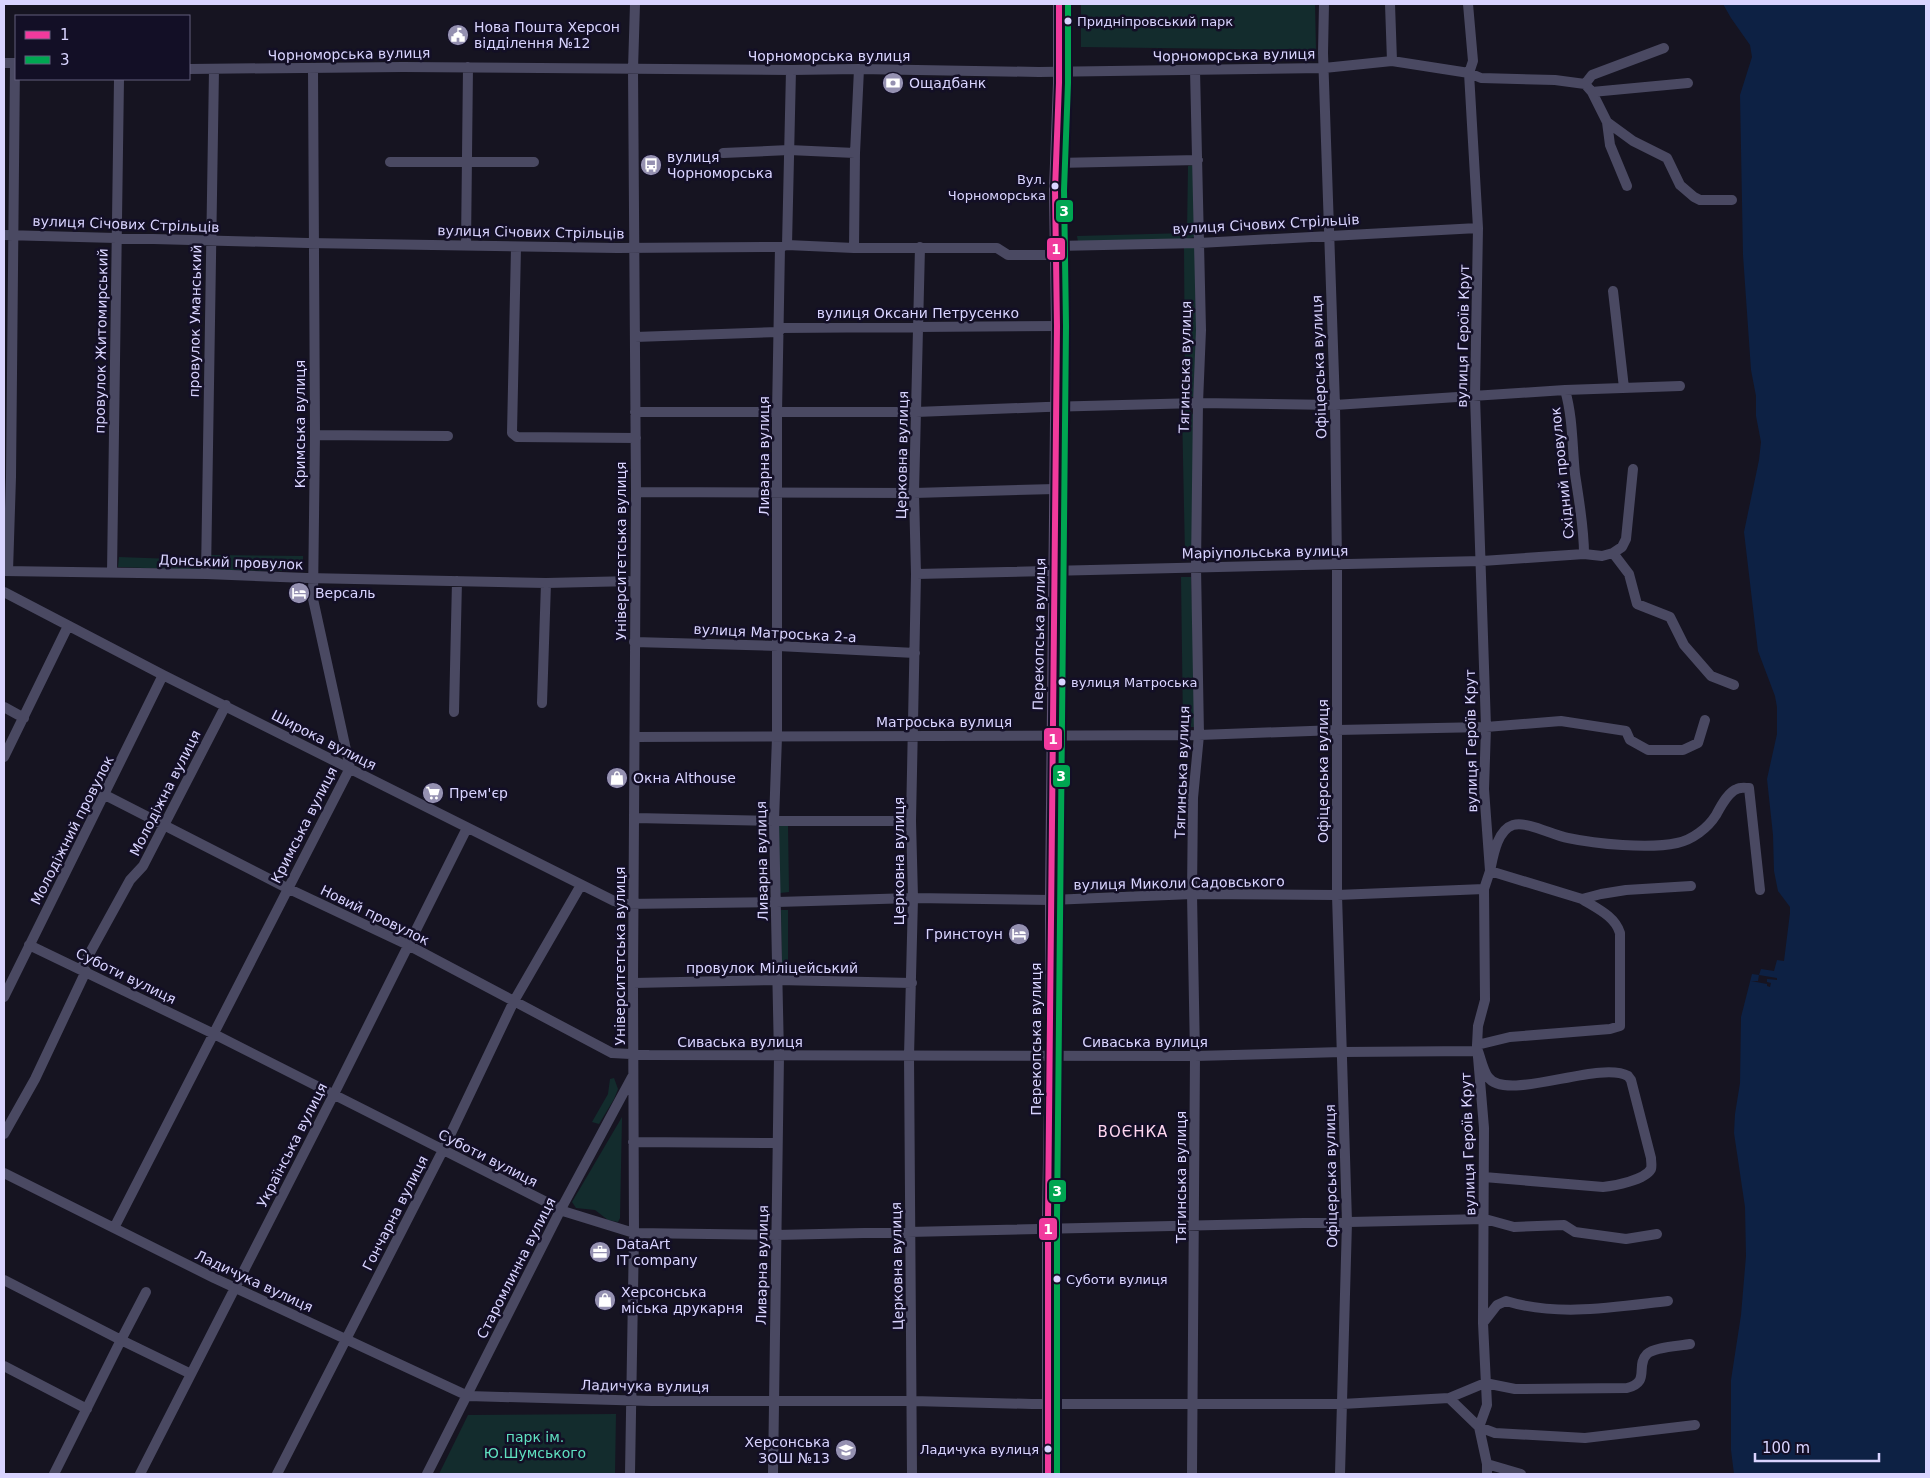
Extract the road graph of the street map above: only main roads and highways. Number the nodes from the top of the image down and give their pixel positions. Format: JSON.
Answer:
{"nodes":[{"id":1,"x":1059,"y":4,"type":"edge"},
{"id":2,"x":1048,"y":1474,"type":"edge"}],
"edges":[{"from":1,"to":2,"type":"main road","name":"Перекопська вулиця"}]}
